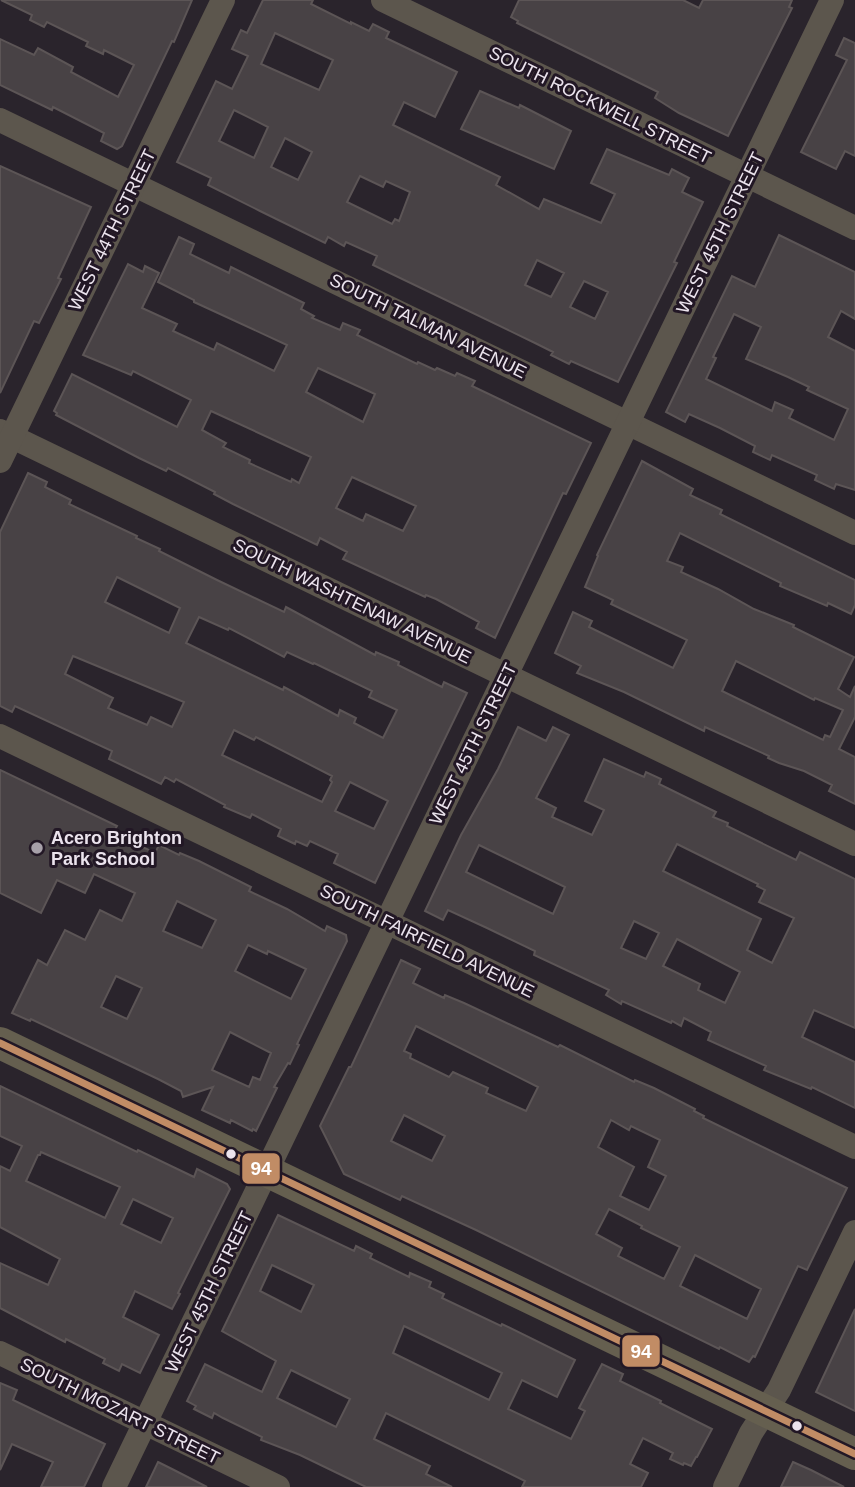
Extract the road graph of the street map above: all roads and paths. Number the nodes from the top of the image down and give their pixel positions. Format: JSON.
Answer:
{"nodes":[{"id":1,"x":223,"y":0,"type":"edge"},
{"id":2,"x":383,"y":0,"type":"edge"},
{"id":3,"x":832,"y":0,"type":"edge"},
{"id":4,"x":0,"y":120,"type":"edge"},
{"id":5,"x":748,"y":176,"type":"junction"},
{"id":6,"x":134,"y":184,"type":"junction"},
{"id":7,"x":855,"y":228,"type":"edge"},
{"id":8,"x":628,"y":424,"type":"junction"},
{"id":9,"x":6,"y":434,"type":"edge"},
{"id":10,"x":0,"y":461,"type":"edge"},
{"id":11,"x":855,"y":533,"type":"edge"},
{"id":12,"x":506,"y":676,"type":"junction"},
{"id":13,"x":0,"y":736,"type":"edge"},
{"id":14,"x":855,"y":844,"type":"edge"},
{"id":15,"x":387,"y":922,"type":"junction"},
{"id":16,"x":0,"y":1043,"type":"edge"},
{"id":17,"x":855,"y":1147,"type":"edge"},
{"id":18,"x":267,"y":1172,"type":"junction"},
{"id":19,"x":855,"y":1233,"type":"edge"},
{"id":20,"x":0,"y":1353,"type":"edge"},
{"id":21,"x":765,"y":1410,"type":"junction"},
{"id":22,"x":145,"y":1423,"type":"junction"},
{"id":23,"x":855,"y":1454,"type":"edge"},
{"id":24,"x":114,"y":1487,"type":"edge"},
{"id":25,"x":278,"y":1487,"type":"edge"},
{"id":26,"x":725,"y":1487,"type":"edge"}],
"edges":[{"from":1,"to":6,"type":"street","name":"WEST 44TH STREET"},
{"from":2,"to":5,"type":"street","name":"SOUTH ROCKWELL STREET"},
{"from":3,"to":5,"type":"street","name":"WEST 45TH STREET"},
{"from":4,"to":6,"type":"street","name":"SOUTH TALMAN AVENUE"},
{"from":5,"to":7,"type":"street","name":"SOUTH ROCKWELL STREET"},
{"from":5,"to":8,"type":"street","name":"WEST 45TH STREET"},
{"from":6,"to":8,"type":"street","name":"SOUTH TALMAN AVENUE"},
{"from":6,"to":9,"type":"street","name":"WEST 44TH STREET"},
{"from":8,"to":11,"type":"street","name":"SOUTH TALMAN AVENUE"},
{"from":8,"to":12,"type":"street","name":"WEST 45TH STREET"},
{"from":9,"to":10,"type":"street","name":"WEST 44TH STREET"},
{"from":9,"to":12,"type":"street","name":"SOUTH WASHTENAW AVENUE"},
{"from":12,"to":14,"type":"street","name":"SOUTH WASHTENAW AVENUE"},
{"from":12,"to":15,"type":"street","name":"WEST 45TH STREET"},
{"from":13,"to":15,"type":"street","name":"SOUTH FAIRFIELD AVENUE"},
{"from":15,"to":17,"type":"street","name":"SOUTH FAIRFIELD AVENUE"},
{"from":15,"to":18,"type":"street","name":"WEST 45TH STREET"},
{"from":16,"to":18,"type":"main road"},
{"from":18,"to":21,"type":"main road"},
{"from":18,"to":22,"type":"street","name":"WEST 45TH STREET"},
{"from":19,"to":21,"type":"street"},
{"from":20,"to":22,"type":"street","name":"SOUTH MOZART STREET"},
{"from":21,"to":23,"type":"main road"},
{"from":21,"to":26,"type":"street"},
{"from":22,"to":24,"type":"street","name":"WEST 45TH STREET"},
{"from":22,"to":25,"type":"street","name":"SOUTH MOZART STREET"}]}
